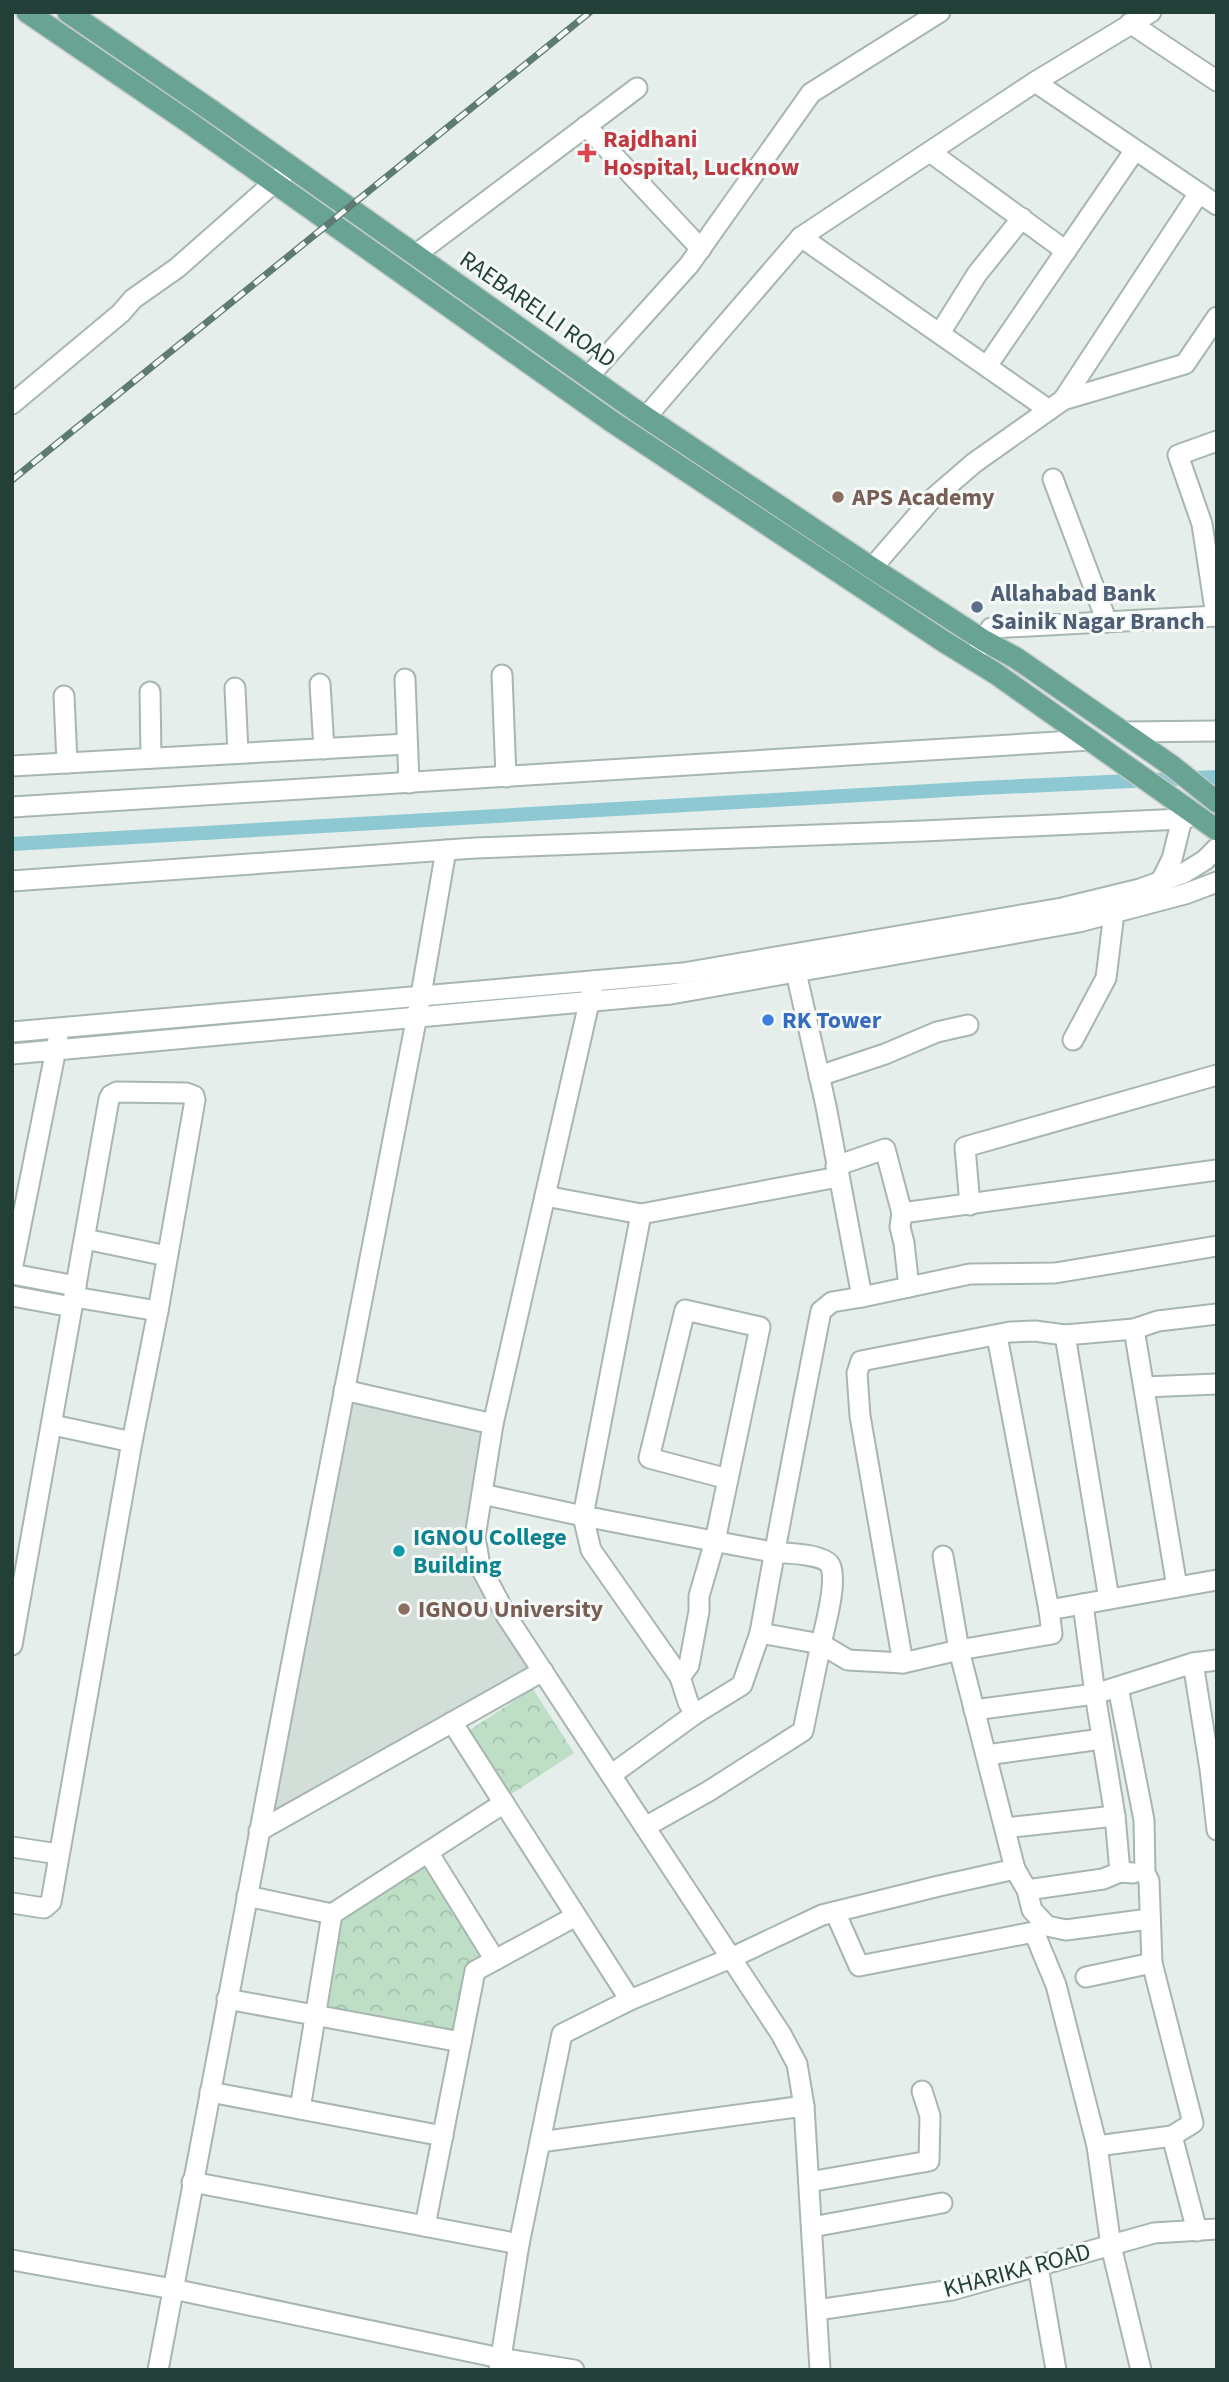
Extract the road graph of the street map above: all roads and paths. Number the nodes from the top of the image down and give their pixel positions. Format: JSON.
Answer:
{"nodes":[{"id":1,"x":68,"y":12,"type":"edge"},
{"id":2,"x":940,"y":12,"type":"edge"},
{"id":3,"x":1151,"y":12,"type":"edge"},
{"id":4,"x":45,"y":17,"type":"edge"},
{"id":5,"x":1130,"y":23,"type":"junction"},
{"id":6,"x":1217,"y":81,"type":"edge"},
{"id":7,"x":1035,"y":82,"type":"junction"},
{"id":8,"x":637,"y":88,"type":"dead end"},
{"id":9,"x":586,"y":126,"type":"junction"},
{"id":10,"x":1135,"y":150,"type":"junction"},
{"id":11,"x":930,"y":152,"type":"junction"},
{"id":12,"x":291,"y":167,"type":"junction"},
{"id":13,"x":275,"y":183,"type":"junction"},
{"id":14,"x":1199,"y":193,"type":"junction"},
{"id":15,"x":1217,"y":205,"type":"edge"},
{"id":16,"x":1022,"y":218,"type":"junction"},
{"id":17,"x":802,"y":237,"type":"junction"},
{"id":18,"x":701,"y":249,"type":"junction"},
{"id":19,"x":1066,"y":251,"type":"junction"},
{"id":20,"x":415,"y":255,"type":"junction"},
{"id":21,"x":1217,"y":317,"type":"edge"},
{"id":22,"x":940,"y":333,"type":"junction"},
{"id":23,"x":987,"y":366,"type":"junction"},
{"id":24,"x":588,"y":377,"type":"junction"},
{"id":25,"x":12,"y":404,"type":"edge"},
{"id":26,"x":1056,"y":405,"type":"junction"},
{"id":27,"x":646,"y":417,"type":"junction"},
{"id":28,"x":1217,"y":440,"type":"edge"},
{"id":29,"x":1053,"y":479,"type":"dead end"},
{"id":30,"x":872,"y":568,"type":"junction"},
{"id":31,"x":1216,"y":616,"type":"edge"},
{"id":32,"x":1107,"y":622,"type":"junction"},
{"id":33,"x":983,"y":640,"type":"junction"},
{"id":34,"x":972,"y":659,"type":"junction"},
{"id":35,"x":502,"y":675,"type":"dead end"},
{"id":36,"x":405,"y":680,"type":"dead end"},
{"id":37,"x":320,"y":684,"type":"dead end"},
{"id":38,"x":235,"y":688,"type":"dead end"},
{"id":39,"x":150,"y":692,"type":"dead end"},
{"id":40,"x":64,"y":696,"type":"dead end"},
{"id":41,"x":1217,"y":731,"type":"edge"},
{"id":42,"x":1124,"y":732,"type":"junction"},
{"id":43,"x":1090,"y":740,"type":"junction"},
{"id":44,"x":407,"y":744,"type":"junction"},
{"id":45,"x":324,"y":748,"type":"junction"},
{"id":46,"x":239,"y":753,"type":"junction"},
{"id":47,"x":151,"y":758,"type":"junction"},
{"id":48,"x":67,"y":763,"type":"junction"},
{"id":49,"x":12,"y":766,"type":"edge"},
{"id":50,"x":506,"y":777,"type":"junction"},
{"id":51,"x":409,"y":783,"type":"junction"},
{"id":52,"x":1217,"y":802,"type":"edge"},
{"id":53,"x":12,"y":807,"type":"edge"},
{"id":54,"x":1189,"y":817,"type":"junction"},
{"id":55,"x":1217,"y":830,"type":"edge"},
{"id":56,"x":1217,"y":848,"type":"edge"},
{"id":57,"x":446,"y":850,"type":"junction"},
{"id":58,"x":12,"y":881,"type":"edge"},
{"id":59,"x":1161,"y":881,"type":"junction"},
{"id":60,"x":1217,"y":882,"type":"edge"},
{"id":61,"x":1114,"y":913,"type":"junction"},
{"id":62,"x":796,"y":972,"type":"junction"},
{"id":63,"x":594,"y":981,"type":"junction"},
{"id":64,"x":421,"y":995,"type":"junction"},
{"id":65,"x":589,"y":1001,"type":"junction"},
{"id":66,"x":417,"y":1016,"type":"junction"},
{"id":67,"x":968,"y":1025,"type":"dead end"},
{"id":68,"x":60,"y":1028,"type":"junction"},
{"id":69,"x":12,"y":1032,"type":"edge"},
{"id":70,"x":1073,"y":1040,"type":"dead end"},
{"id":71,"x":55,"y":1050,"type":"junction"},
{"id":72,"x":12,"y":1054,"type":"edge"},
{"id":73,"x":1217,"y":1075,"type":"edge"},
{"id":74,"x":819,"y":1076,"type":"junction"},
{"id":75,"x":1217,"y":1170,"type":"edge"},
{"id":76,"x":837,"y":1171,"type":"junction"},
{"id":77,"x":545,"y":1196,"type":"junction"},
{"id":78,"x":970,"y":1205,"type":"junction"},
{"id":79,"x":901,"y":1213,"type":"junction"},
{"id":80,"x":641,"y":1214,"type":"junction"},
{"id":81,"x":16,"y":1234,"type":"edge"},
{"id":82,"x":85,"y":1239,"type":"junction"},
{"id":83,"x":1217,"y":1246,"type":"edge"},
{"id":84,"x":167,"y":1256,"type":"junction"},
{"id":85,"x":12,"y":1272,"type":"edge"},
{"id":86,"x":909,"y":1287,"type":"junction"},
{"id":87,"x":12,"y":1296,"type":"edge"},
{"id":88,"x":74,"y":1296,"type":"junction"},
{"id":89,"x":862,"y":1297,"type":"junction"},
{"id":90,"x":158,"y":1311,"type":"junction"},
{"id":91,"x":1217,"y":1314,"type":"edge"},
{"id":92,"x":1134,"y":1329,"type":"junction"},
{"id":93,"x":1065,"y":1335,"type":"junction"},
{"id":94,"x":997,"y":1336,"type":"junction"},
{"id":95,"x":1217,"y":1384,"type":"edge"},
{"id":96,"x":1144,"y":1387,"type":"junction"},
{"id":97,"x":344,"y":1390,"type":"junction"},
{"id":98,"x":492,"y":1424,"type":"junction"},
{"id":99,"x":53,"y":1425,"type":"junction"},
{"id":100,"x":132,"y":1442,"type":"junction"},
{"id":101,"x":729,"y":1479,"type":"junction"},
{"id":102,"x":482,"y":1494,"type":"junction"},
{"id":103,"x":583,"y":1516,"type":"junction"},
{"id":104,"x":715,"y":1541,"type":"junction"},
{"id":105,"x":775,"y":1552,"type":"junction"},
{"id":106,"x":943,"y":1556,"type":"dead end"},
{"id":107,"x":1217,"y":1580,"type":"edge"},
{"id":108,"x":1177,"y":1587,"type":"junction"},
{"id":109,"x":1110,"y":1600,"type":"junction"},
{"id":110,"x":1083,"y":1604,"type":"junction"},
{"id":111,"x":1049,"y":1610,"type":"junction"},
{"id":112,"x":760,"y":1633,"type":"junction"},
{"id":113,"x":821,"y":1644,"type":"junction"},
{"id":114,"x":12,"y":1645,"type":"edge"},
{"id":115,"x":959,"y":1650,"type":"junction"},
{"id":116,"x":1217,"y":1660,"type":"edge"},
{"id":117,"x":903,"y":1663,"type":"junction"},
{"id":118,"x":1193,"y":1663,"type":"junction"},
{"id":119,"x":542,"y":1671,"type":"junction"},
{"id":120,"x":680,"y":1677,"type":"junction"},
{"id":121,"x":1118,"y":1687,"type":"junction"},
{"id":122,"x":1095,"y":1694,"type":"junction"},
{"id":123,"x":974,"y":1710,"type":"junction"},
{"id":124,"x":695,"y":1714,"type":"junction"},
{"id":125,"x":452,"y":1722,"type":"junction"},
{"id":126,"x":1101,"y":1739,"type":"junction"},
{"id":127,"x":986,"y":1755,"type":"junction"},
{"id":128,"x":611,"y":1775,"type":"junction"},
{"id":129,"x":504,"y":1803,"type":"junction"},
{"id":130,"x":1115,"y":1816,"type":"junction"},
{"id":131,"x":645,"y":1827,"type":"junction"},
{"id":132,"x":1005,"y":1828,"type":"junction"},
{"id":133,"x":1217,"y":1829,"type":"edge"},
{"id":134,"x":259,"y":1831,"type":"junction"},
{"id":135,"x":12,"y":1847,"type":"edge"},
{"id":136,"x":428,"y":1852,"type":"junction"},
{"id":137,"x":58,"y":1854,"type":"junction"},
{"id":138,"x":1016,"y":1869,"type":"junction"},
{"id":139,"x":1120,"y":1872,"type":"junction"},
{"id":140,"x":1145,"y":1873,"type":"junction"},
{"id":141,"x":1027,"y":1889,"type":"junction"},
{"id":142,"x":247,"y":1896,"type":"junction"},
{"id":143,"x":12,"y":1903,"type":"edge"},
{"id":144,"x":835,"y":1912,"type":"junction"},
{"id":145,"x":332,"y":1914,"type":"junction"},
{"id":146,"x":576,"y":1916,"type":"junction"},
{"id":147,"x":1149,"y":1919,"type":"junction"},
{"id":148,"x":731,"y":1958,"type":"junction"},
{"id":149,"x":495,"y":1960,"type":"junction"},
{"id":150,"x":1153,"y":1963,"type":"junction"},
{"id":151,"x":1086,"y":1977,"type":"dead end"},
{"id":152,"x":227,"y":1999,"type":"junction"},
{"id":153,"x":630,"y":2000,"type":"junction"},
{"id":154,"x":315,"y":2016,"type":"junction"},
{"id":155,"x":461,"y":2042,"type":"junction"},
{"id":156,"x":922,"y":2091,"type":"dead end"},
{"id":157,"x":210,"y":2092,"type":"junction"},
{"id":158,"x":804,"y":2106,"type":"junction"},
{"id":159,"x":300,"y":2109,"type":"junction"},
{"id":160,"x":443,"y":2136,"type":"junction"},
{"id":161,"x":1172,"y":2136,"type":"junction"},
{"id":162,"x":540,"y":2142,"type":"junction"},
{"id":163,"x":1097,"y":2146,"type":"junction"},
{"id":164,"x":192,"y":2182,"type":"junction"},
{"id":165,"x":809,"y":2182,"type":"junction"},
{"id":166,"x":942,"y":2203,"type":"dead end"},
{"id":167,"x":425,"y":2226,"type":"junction"},
{"id":168,"x":812,"y":2227,"type":"junction"},
{"id":169,"x":1207,"y":2230,"type":"edge"},
{"id":170,"x":519,"y":2244,"type":"junction"},
{"id":171,"x":1111,"y":2245,"type":"junction"},
{"id":172,"x":12,"y":2260,"type":"edge"},
{"id":173,"x":1038,"y":2266,"type":"junction"},
{"id":174,"x":173,"y":2289,"type":"junction"},
{"id":175,"x":817,"y":2310,"type":"junction"},
{"id":176,"x":499,"y":2364,"type":"edge"},
{"id":177,"x":158,"y":2370,"type":"edge"},
{"id":178,"x":574,"y":2370,"type":"edge"},
{"id":179,"x":820,"y":2370,"type":"edge"},
{"id":180,"x":1056,"y":2370,"type":"edge"},
{"id":181,"x":1141,"y":2370,"type":"edge"}],
"edges":[{"from":1,"to":12,"type":"main road","name":"RAEBARELLI ROAD"},
{"from":2,"to":18,"type":"street"},
{"from":3,"to":5,"type":"street"},
{"from":4,"to":13,"type":"main road"},
{"from":5,"to":6,"type":"street"},
{"from":5,"to":7,"type":"street"},
{"from":7,"to":10,"type":"street"},
{"from":7,"to":11,"type":"street"},
{"from":8,"to":9,"type":"street"},
{"from":9,"to":18,"type":"street"},
{"from":9,"to":20,"type":"street"},
{"from":10,"to":14,"type":"street"},
{"from":10,"to":19,"type":"street"},
{"from":11,"to":16,"type":"street"},
{"from":11,"to":17,"type":"street"},
{"from":12,"to":13,"type":"street"},
{"from":12,"to":20,"type":"main road","name":"RAEBARELLI ROAD"},
{"from":13,"to":25,"type":"street"},
{"from":13,"to":34,"type":"main road"},
{"from":14,"to":15,"type":"street"},
{"from":14,"to":26,"type":"street"},
{"from":16,"to":19,"type":"street"},
{"from":16,"to":22,"type":"street"},
{"from":17,"to":22,"type":"street"},
{"from":17,"to":27,"type":"street"},
{"from":18,"to":24,"type":"street"},
{"from":19,"to":23,"type":"street"},
{"from":20,"to":24,"type":"main road","name":"RAEBARELLI ROAD"},
{"from":21,"to":26,"type":"street"},
{"from":22,"to":23,"type":"street"},
{"from":23,"to":26,"type":"street"},
{"from":24,"to":27,"type":"main road","name":"RAEBARELLI ROAD"},
{"from":26,"to":30,"type":"street"},
{"from":27,"to":30,"type":"main road","name":"RAEBARELLI ROAD"},
{"from":28,"to":31,"type":"street"},
{"from":29,"to":32,"type":"street"},
{"from":30,"to":33,"type":"main road","name":"RAEBARELLI ROAD"},
{"from":31,"to":32,"type":"street"},
{"from":32,"to":33,"type":"street"},
{"from":33,"to":34,"type":"street"},
{"from":33,"to":42,"type":"main road","name":"RAEBARELLI ROAD"},
{"from":34,"to":43,"type":"main road"},
{"from":35,"to":50,"type":"street"},
{"from":36,"to":44,"type":"street"},
{"from":37,"to":45,"type":"street"},
{"from":38,"to":46,"type":"street"},
{"from":39,"to":47,"type":"street"},
{"from":40,"to":48,"type":"street"},
{"from":41,"to":42,"type":"street"},
{"from":42,"to":52,"type":"main road","name":"RAEBARELLI ROAD"},
{"from":43,"to":50,"type":"street"},
{"from":43,"to":54,"type":"main road"},
{"from":44,"to":45,"type":"street"},
{"from":44,"to":51,"type":"street"},
{"from":45,"to":46,"type":"street"},
{"from":46,"to":47,"type":"street"},
{"from":47,"to":48,"type":"street"},
{"from":48,"to":49,"type":"street"},
{"from":50,"to":51,"type":"street"},
{"from":51,"to":53,"type":"street"},
{"from":54,"to":55,"type":"main road"},
{"from":54,"to":57,"type":"street"},
{"from":54,"to":59,"type":"street"},
{"from":56,"to":59,"type":"street"},
{"from":57,"to":58,"type":"street"},
{"from":57,"to":64,"type":"street"},
{"from":59,"to":63,"type":"street"},
{"from":60,"to":61,"type":"street"},
{"from":61,"to":62,"type":"street"},
{"from":61,"to":70,"type":"street"},
{"from":62,"to":65,"type":"street"},
{"from":62,"to":74,"type":"street"},
{"from":63,"to":64,"type":"street"},
{"from":63,"to":65,"type":"street"},
{"from":64,"to":66,"type":"street"},
{"from":64,"to":68,"type":"street"},
{"from":65,"to":66,"type":"street"},
{"from":65,"to":77,"type":"street"},
{"from":66,"to":71,"type":"street"},
{"from":66,"to":97,"type":"street"},
{"from":67,"to":74,"type":"street"},
{"from":68,"to":69,"type":"street"},
{"from":68,"to":71,"type":"street"},
{"from":71,"to":72,"type":"street"},
{"from":71,"to":81,"type":"street"},
{"from":73,"to":78,"type":"street"},
{"from":74,"to":76,"type":"street"},
{"from":75,"to":78,"type":"street"},
{"from":76,"to":79,"type":"street"},
{"from":76,"to":80,"type":"street"},
{"from":76,"to":89,"type":"street"},
{"from":77,"to":80,"type":"street"},
{"from":77,"to":98,"type":"street"},
{"from":78,"to":79,"type":"street"},
{"from":79,"to":86,"type":"street"},
{"from":80,"to":103,"type":"street"},
{"from":81,"to":85,"type":"street"},
{"from":82,"to":84,"type":"street"},
{"from":82,"to":84,"type":"street"},
{"from":82,"to":88,"type":"street"},
{"from":83,"to":86,"type":"street"},
{"from":84,"to":90,"type":"street"},
{"from":85,"to":88,"type":"street"},
{"from":86,"to":89,"type":"street"},
{"from":87,"to":88,"type":"street"},
{"from":88,"to":90,"type":"street"},
{"from":88,"to":99,"type":"street"},
{"from":89,"to":105,"type":"street"},
{"from":90,"to":100,"type":"street"},
{"from":91,"to":92,"type":"street"},
{"from":92,"to":93,"type":"street"},
{"from":92,"to":96,"type":"street"},
{"from":93,"to":94,"type":"street"},
{"from":93,"to":109,"type":"street"},
{"from":94,"to":111,"type":"street"},
{"from":94,"to":117,"type":"street"},
{"from":95,"to":96,"type":"street"},
{"from":96,"to":108,"type":"street"},
{"from":97,"to":98,"type":"street"},
{"from":97,"to":134,"type":"street"},
{"from":98,"to":102,"type":"street"},
{"from":99,"to":100,"type":"street"},
{"from":99,"to":114,"type":"street"},
{"from":100,"to":137,"type":"street"},
{"from":101,"to":101,"type":"street"},
{"from":101,"to":104,"type":"street"},
{"from":102,"to":103,"type":"street"},
{"from":102,"to":119,"type":"street"},
{"from":103,"to":104,"type":"street"},
{"from":103,"to":120,"type":"street"},
{"from":104,"to":105,"type":"street"},
{"from":104,"to":120,"type":"street"},
{"from":105,"to":112,"type":"street"},
{"from":105,"to":113,"type":"street"},
{"from":106,"to":115,"type":"street"},
{"from":107,"to":108,"type":"street"},
{"from":108,"to":109,"type":"street"},
{"from":109,"to":110,"type":"street"},
{"from":110,"to":111,"type":"street"},
{"from":110,"to":122,"type":"street"},
{"from":111,"to":115,"type":"street"},
{"from":112,"to":113,"type":"street"},
{"from":112,"to":124,"type":"street"},
{"from":113,"to":117,"type":"street"},
{"from":113,"to":131,"type":"street"},
{"from":115,"to":117,"type":"street"},
{"from":115,"to":123,"type":"street"},
{"from":116,"to":118,"type":"street"},
{"from":118,"to":121,"type":"street"},
{"from":118,"to":133,"type":"street"},
{"from":119,"to":125,"type":"street"},
{"from":119,"to":128,"type":"street"},
{"from":120,"to":124,"type":"street"},
{"from":121,"to":122,"type":"street"},
{"from":121,"to":140,"type":"street"},
{"from":122,"to":123,"type":"street"},
{"from":122,"to":126,"type":"street"},
{"from":123,"to":127,"type":"street"},
{"from":124,"to":128,"type":"street"},
{"from":125,"to":129,"type":"street"},
{"from":125,"to":134,"type":"street"},
{"from":126,"to":127,"type":"street"},
{"from":126,"to":130,"type":"street"},
{"from":127,"to":132,"type":"street"},
{"from":128,"to":131,"type":"street"},
{"from":129,"to":136,"type":"street"},
{"from":129,"to":146,"type":"street"},
{"from":130,"to":132,"type":"street"},
{"from":130,"to":139,"type":"street"},
{"from":131,"to":148,"type":"street"},
{"from":132,"to":138,"type":"street"},
{"from":134,"to":142,"type":"street"},
{"from":135,"to":137,"type":"street"},
{"from":136,"to":145,"type":"street"},
{"from":136,"to":149,"type":"street"},
{"from":137,"to":143,"type":"street"},
{"from":138,"to":141,"type":"street"},
{"from":138,"to":144,"type":"street"},
{"from":139,"to":140,"type":"street"},
{"from":139,"to":141,"type":"street"},
{"from":140,"to":147,"type":"street"},
{"from":141,"to":147,"type":"street"},
{"from":142,"to":145,"type":"street"},
{"from":142,"to":152,"type":"street"},
{"from":144,"to":148,"type":"street"},
{"from":144,"to":163,"type":"street"},
{"from":145,"to":154,"type":"street"},
{"from":146,"to":149,"type":"street"},
{"from":146,"to":153,"type":"street"},
{"from":147,"to":150,"type":"street"},
{"from":148,"to":153,"type":"street"},
{"from":148,"to":158,"type":"street"},
{"from":149,"to":155,"type":"street"},
{"from":150,"to":151,"type":"street"},
{"from":150,"to":161,"type":"street"},
{"from":152,"to":154,"type":"street"},
{"from":152,"to":157,"type":"street"},
{"from":153,"to":162,"type":"street"},
{"from":154,"to":155,"type":"street"},
{"from":154,"to":159,"type":"street"},
{"from":155,"to":160,"type":"street"},
{"from":156,"to":165,"type":"street"},
{"from":157,"to":159,"type":"street"},
{"from":157,"to":164,"type":"street"},
{"from":158,"to":162,"type":"street"},
{"from":158,"to":165,"type":"street"},
{"from":159,"to":160,"type":"street"},
{"from":160,"to":167,"type":"street"},
{"from":161,"to":163,"type":"street"},
{"from":161,"to":169,"type":"street"},
{"from":162,"to":170,"type":"street"},
{"from":163,"to":171,"type":"street"},
{"from":164,"to":167,"type":"street"},
{"from":164,"to":174,"type":"street"},
{"from":165,"to":168,"type":"street"},
{"from":166,"to":168,"type":"street"},
{"from":167,"to":170,"type":"street"},
{"from":168,"to":175,"type":"street"},
{"from":169,"to":171,"type":"street","name":"KHARIKA ROAD"},
{"from":170,"to":176,"type":"street"},
{"from":171,"to":173,"type":"street","name":"KHARIKA ROAD"},
{"from":171,"to":181,"type":"street"},
{"from":172,"to":174,"type":"street"},
{"from":173,"to":175,"type":"street","name":"KHARIKA ROAD"},
{"from":173,"to":180,"type":"street"},
{"from":174,"to":176,"type":"street"},
{"from":174,"to":177,"type":"street"},
{"from":175,"to":179,"type":"street"},
{"from":176,"to":178,"type":"street"}]}
